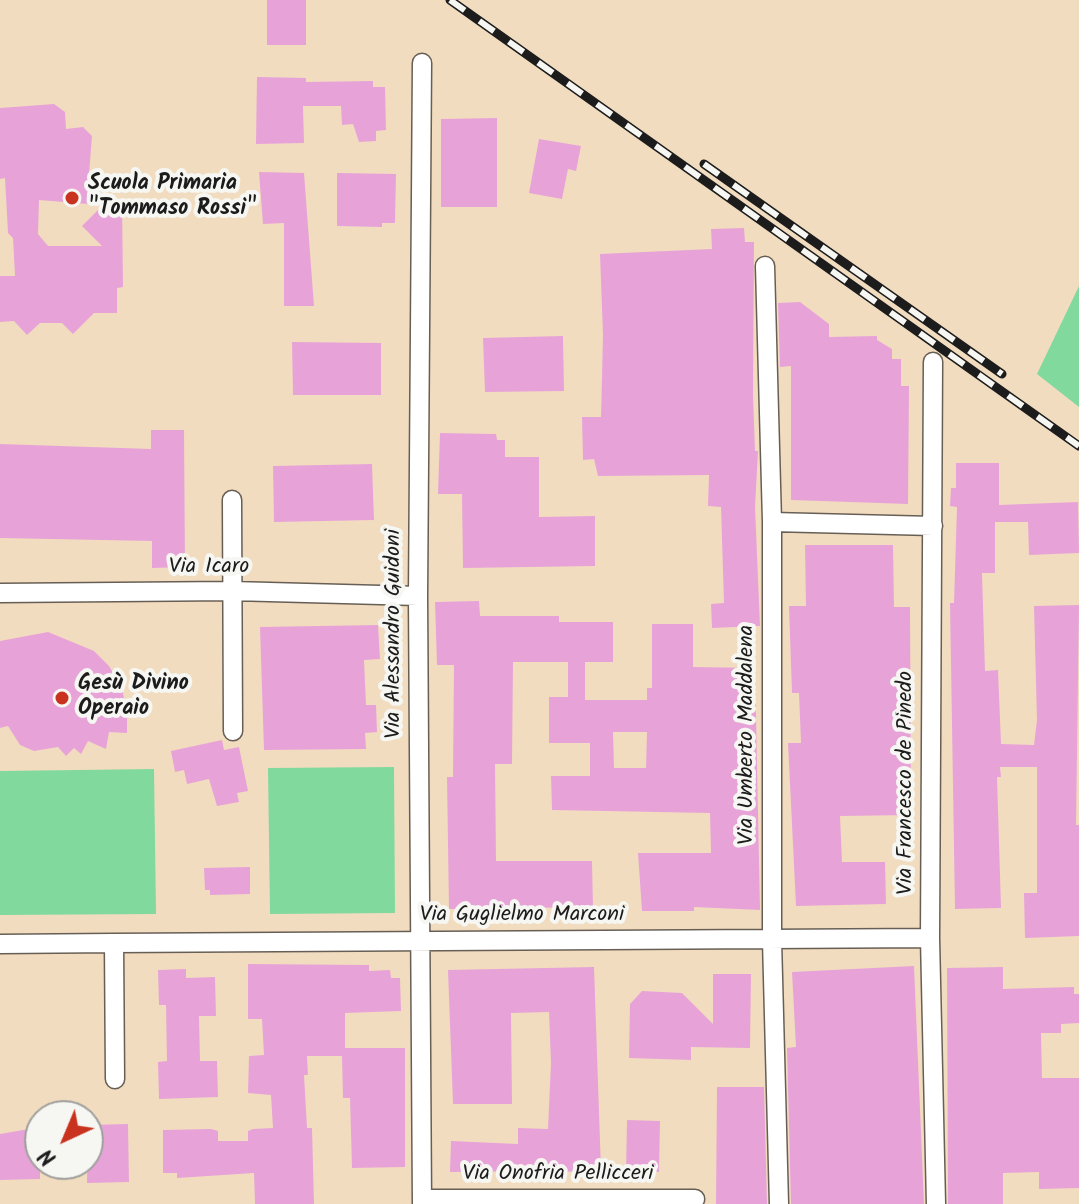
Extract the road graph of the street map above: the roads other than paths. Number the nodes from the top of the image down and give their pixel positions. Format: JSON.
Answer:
{"nodes":[{"id":1,"x":422,"y":63,"type":"dead end"},
{"id":2,"x":765,"y":266,"type":"dead end"},
{"id":3,"x":933,"y":362,"type":"dead end"},
{"id":4,"x":232,"y":500,"type":"dead end"},
{"id":5,"x":772,"y":522,"type":"junction"},
{"id":6,"x":933,"y":526,"type":"junction"},
{"id":7,"x":232,"y":591,"type":"junction"},
{"id":8,"x":0,"y":593,"type":"edge"},
{"id":9,"x":418,"y":596,"type":"junction"},
{"id":10,"x":233,"y":731,"type":"dead end"},
{"id":11,"x":930,"y":938,"type":"junction"},
{"id":12,"x":422,"y":940,"type":"junction"},
{"id":13,"x":772,"y":940,"type":"junction"},
{"id":14,"x":114,"y":943,"type":"junction"},
{"id":15,"x":0,"y":944,"type":"edge"},
{"id":16,"x":115,"y":1079,"type":"dead end"},
{"id":17,"x":695,"y":1199,"type":"dead end"},
{"id":18,"x":422,"y":1202,"type":"edge"},
{"id":19,"x":779,"y":1204,"type":"edge"},
{"id":20,"x":936,"y":1204,"type":"edge"}],
"edges":[{"from":1,"to":9,"type":"street","name":"Via Alessandro Guidoni"},
{"from":2,"to":5,"type":"street","name":"Via Umberto Maddalena"},
{"from":3,"to":6,"type":"street","name":"Via Francesco de Pinedo"},
{"from":4,"to":7,"type":"street"},
{"from":5,"to":6,"type":"street"},
{"from":5,"to":13,"type":"street","name":"Via Umberto Maddalena"},
{"from":6,"to":11,"type":"street","name":"Via Francesco de Pinedo"},
{"from":7,"to":8,"type":"street","name":"Via Icaro"},
{"from":7,"to":9,"type":"street","name":"Via Icaro"},
{"from":7,"to":10,"type":"street"},
{"from":9,"to":12,"type":"street","name":"Via Alessandro Guidoni"},
{"from":11,"to":13,"type":"street","name":"Via Guglielmo Marconi"},
{"from":11,"to":20,"type":"street","name":"Via Francesco de Pinedo"},
{"from":12,"to":13,"type":"street","name":"Via Guglielmo Marconi"},
{"from":12,"to":14,"type":"street","name":"Via Guglielmo Marconi"},
{"from":12,"to":18,"type":"street","name":"Via Alessandro Guidoni"},
{"from":13,"to":19,"type":"street","name":"Via Umberto Maddalena"},
{"from":14,"to":15,"type":"street","name":"Via Guglielmo Marconi"},
{"from":14,"to":16,"type":"street"},
{"from":17,"to":18,"type":"street","name":"Via Onofria Pellicceri"}]}
